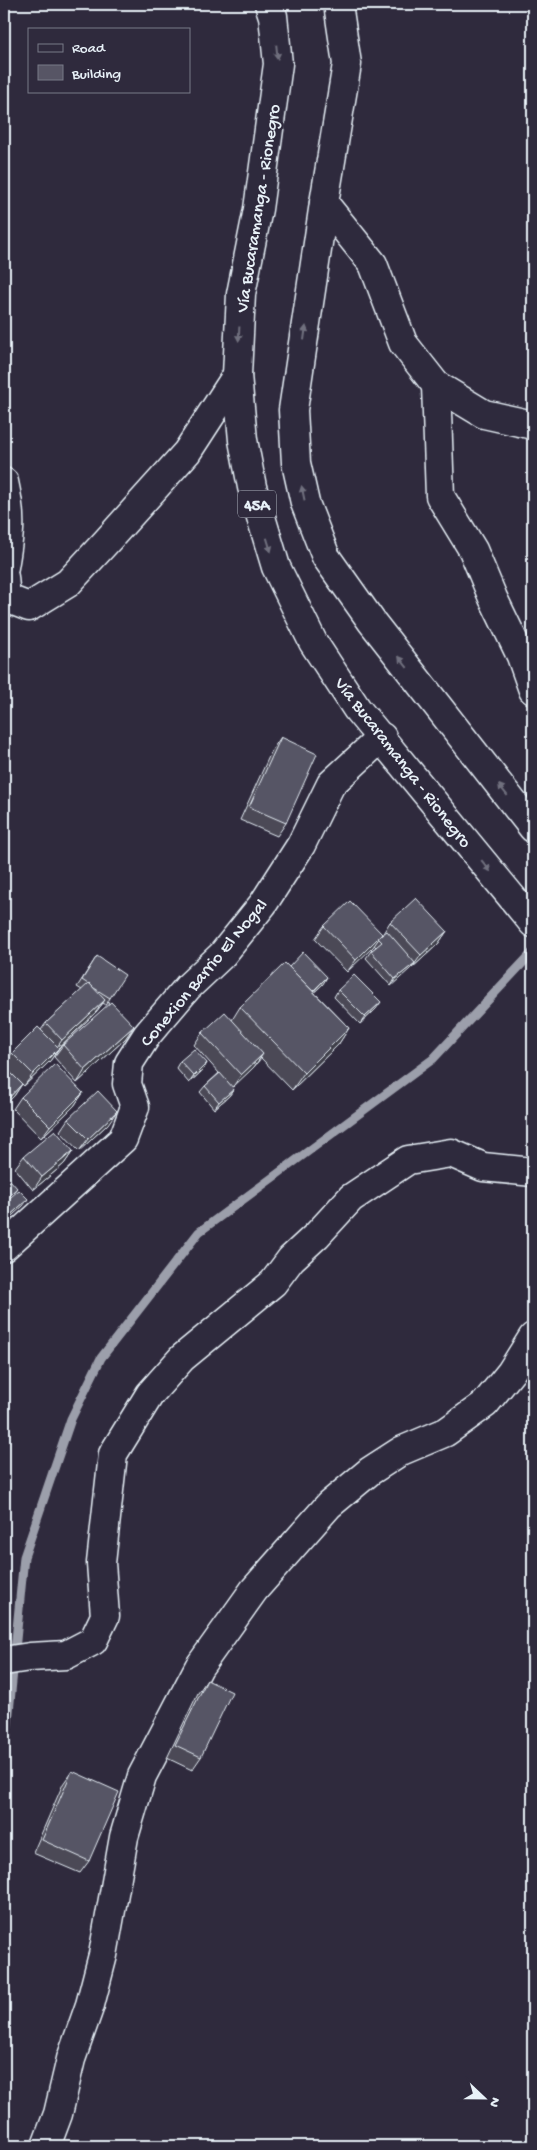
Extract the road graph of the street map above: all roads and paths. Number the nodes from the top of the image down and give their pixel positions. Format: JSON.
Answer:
{"nodes":[{"id":1,"x":269,"y":4,"type":"edge"},
{"id":2,"x":338,"y":4,"type":"edge"},
{"id":3,"x":324,"y":203,"type":"junction"},
{"id":4,"x":237,"y":375,"type":"junction"},
{"id":5,"x":436,"y":385,"type":"junction"},
{"id":6,"x":533,"y":425,"type":"edge"},
{"id":7,"x":4,"y":482,"type":"edge"},
{"id":8,"x":4,"y":567,"type":"edge"},
{"id":9,"x":4,"y":577,"type":"edge"},
{"id":10,"x":533,"y":690,"type":"edge"},
{"id":11,"x":382,"y":737,"type":"junction"},
{"id":12,"x":533,"y":827,"type":"edge"},
{"id":13,"x":533,"y":923,"type":"edge"},
{"id":14,"x":533,"y":1172,"type":"edge"},
{"id":15,"x":4,"y":1247,"type":"edge"},
{"id":16,"x":533,"y":1337,"type":"edge"},
{"id":17,"x":4,"y":1662,"type":"edge"},
{"id":18,"x":46,"y":2146,"type":"edge"}],
"edges":[{"from":1,"to":4,"type":"main road","name":"Vía Bucaramanga - Rionegro","number":"45A","one_way":true},
{"from":2,"to":3,"type":"main road","number":"45A"},
{"from":3,"to":5,"type":"main road"},
{"from":12,"to":3,"type":"main road","number":"45A","one_way":true},
{"from":4,"to":9,"type":"main road"},
{"from":4,"to":11,"type":"main road","name":"Vía Bucaramanga - Rionegro","number":"45A","one_way":true},
{"from":5,"to":6,"type":"main road"},
{"from":5,"to":10,"type":"main road"},
{"from":7,"to":8,"type":"main road"},
{"from":11,"to":13,"type":"main road","name":"Vía Bucaramanga - Rionegro","number":"45A","one_way":true},
{"from":11,"to":15,"type":"main road","name":"Conexion Barrio El Nogal"},
{"from":14,"to":17,"type":"main road"},
{"from":16,"to":18,"type":"main road"}]}
